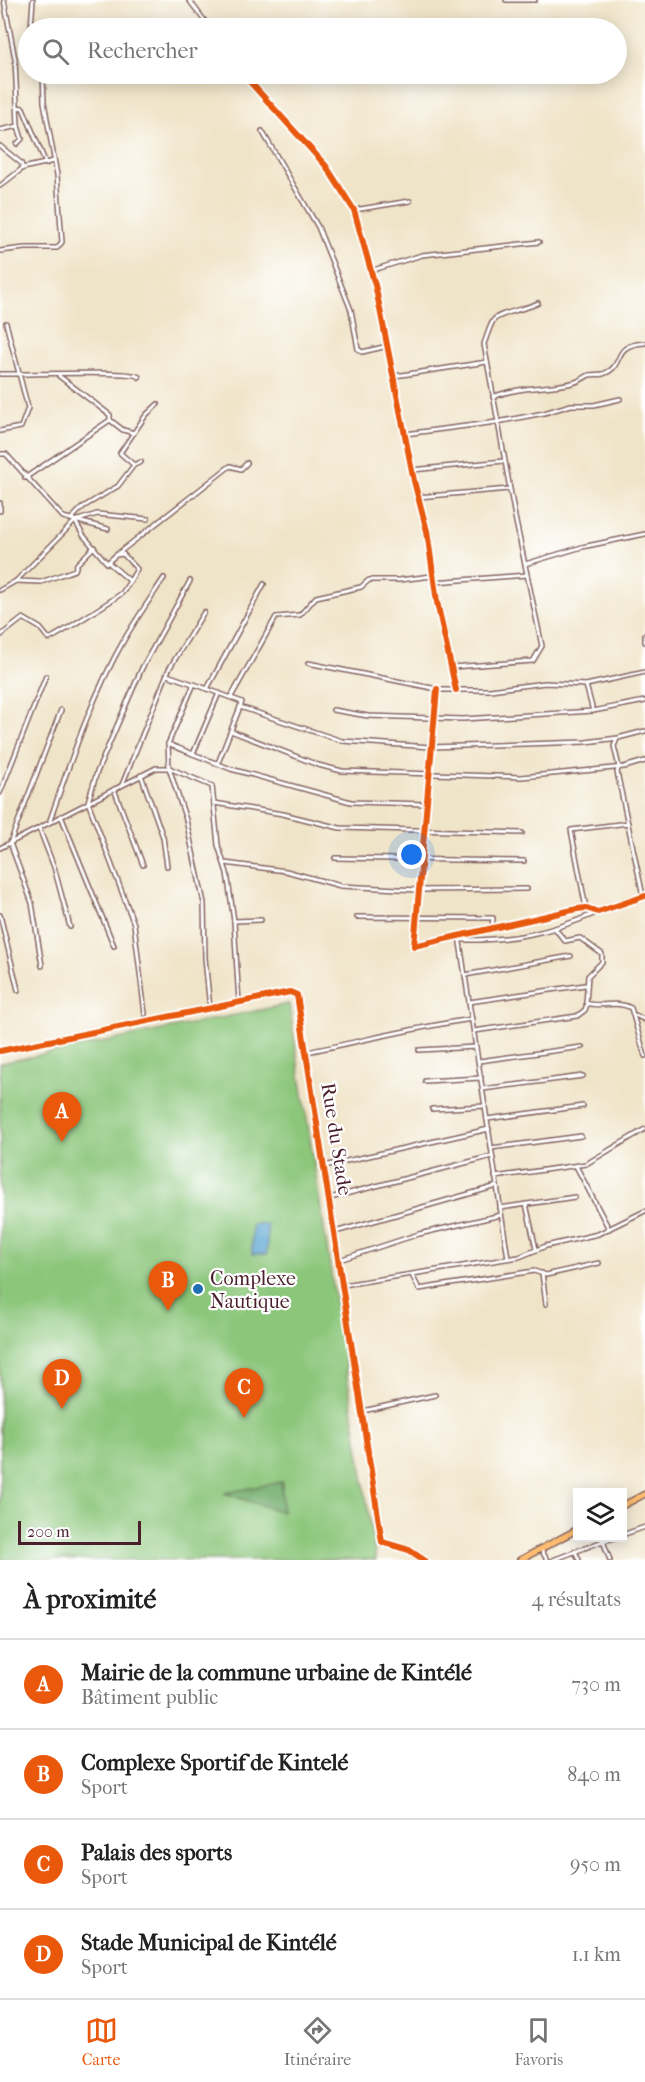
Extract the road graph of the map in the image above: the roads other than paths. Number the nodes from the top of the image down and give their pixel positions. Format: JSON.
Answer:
{"nodes":[{"id":1,"x":33,"y":0,"type":"edge"},
{"id":2,"x":189,"y":0,"type":"edge"},
{"id":3,"x":506,"y":0,"type":"edge"},
{"id":4,"x":535,"y":0,"type":"edge"},
{"id":5,"x":4,"y":1,"type":"edge"},
{"id":6,"x":0,"y":7,"type":"edge"},
{"id":7,"x":32,"y":18,"type":"edge"},
{"id":8,"x":202,"y":18,"type":"edge"},
{"id":9,"x":43,"y":84,"type":"edge"},
{"id":10,"x":252,"y":84,"type":"edge"},
{"id":11,"x":17,"y":107,"type":"junction"},
{"id":12,"x":18,"y":126,"type":"junction"},
{"id":13,"x":0,"y":130,"type":"edge"},
{"id":14,"x":262,"y":131,"type":"dead end"},
{"id":15,"x":16,"y":144,"type":"dead end"},
{"id":16,"x":0,"y":146,"type":"edge"},
{"id":17,"x":54,"y":161,"type":"junction"},
{"id":18,"x":46,"y":164,"type":"junction"},
{"id":19,"x":23,"y":168,"type":"junction"},
{"id":20,"x":0,"y":186,"type":"edge"},
{"id":21,"x":410,"y":201,"type":"dead end"},
{"id":22,"x":354,"y":210,"type":"junction"},
{"id":23,"x":539,"y":242,"type":"dead end"},
{"id":24,"x":0,"y":251,"type":"edge"},
{"id":25,"x":370,"y":270,"type":"junction"},
{"id":26,"x":538,"y":303,"type":"dead end"},
{"id":27,"x":6,"y":323,"type":"dead end"},
{"id":28,"x":645,"y":343,"type":"edge"},
{"id":29,"x":388,"y":346,"type":"junction"},
{"id":30,"x":487,"y":362,"type":"junction"},
{"id":31,"x":0,"y":374,"type":"edge"},
{"id":32,"x":20,"y":374,"type":"junction"},
{"id":33,"x":59,"y":376,"type":"junction"},
{"id":34,"x":395,"y":376,"type":"junction"},
{"id":35,"x":140,"y":377,"type":"dead end"},
{"id":36,"x":493,"y":397,"type":"junction"},
{"id":37,"x":620,"y":399,"type":"dead end"},
{"id":38,"x":158,"y":404,"type":"dead end"},
{"id":39,"x":110,"y":420,"type":"junction"},
{"id":40,"x":497,"y":422,"type":"junction"},
{"id":41,"x":0,"y":431,"type":"edge"},
{"id":42,"x":134,"y":433,"type":"junction"},
{"id":43,"x":405,"y":434,"type":"junction"},
{"id":44,"x":0,"y":453,"type":"edge"},
{"id":45,"x":504,"y":461,"type":"junction"},
{"id":46,"x":141,"y":462,"type":"dead end"},
{"id":47,"x":247,"y":463,"type":"dead end"},
{"id":48,"x":134,"y":465,"type":"junction"},
{"id":49,"x":412,"y":470,"type":"junction"},
{"id":50,"x":25,"y":478,"type":"junction"},
{"id":51,"x":509,"y":489,"type":"junction"},
{"id":52,"x":418,"y":497,"type":"junction"},
{"id":53,"x":0,"y":503,"type":"edge"},
{"id":54,"x":0,"y":511,"type":"edge"},
{"id":55,"x":68,"y":519,"type":"junction"},
{"id":56,"x":148,"y":519,"type":"dead end"},
{"id":57,"x":75,"y":521,"type":"junction"},
{"id":58,"x":108,"y":529,"type":"dead end"},
{"id":59,"x":645,"y":534,"type":"edge"},
{"id":60,"x":94,"y":547,"type":"junction"},
{"id":61,"x":116,"y":555,"type":"junction"},
{"id":62,"x":109,"y":563,"type":"junction"},
{"id":63,"x":525,"y":564,"type":"junction"},
{"id":64,"x":527,"y":575,"type":"junction"},
{"id":65,"x":432,"y":576,"type":"junction"},
{"id":66,"x":164,"y":578,"type":"dead end"},
{"id":67,"x":16,"y":581,"type":"junction"},
{"id":68,"x":130,"y":581,"type":"junction"},
{"id":69,"x":190,"y":581,"type":"dead end"},
{"id":70,"x":434,"y":582,"type":"junction"},
{"id":71,"x":264,"y":584,"type":"dead end"},
{"id":72,"x":0,"y":590,"type":"edge"},
{"id":73,"x":204,"y":612,"type":"dead end"},
{"id":74,"x":645,"y":635,"type":"edge"},
{"id":75,"x":0,"y":636,"type":"edge"},
{"id":76,"x":645,"y":642,"type":"edge"},
{"id":77,"x":308,"y":663,"type":"dead end"},
{"id":78,"x":452,"y":668,"type":"junction"},
{"id":79,"x":645,"y":672,"type":"edge"},
{"id":80,"x":167,"y":675,"type":"junction"},
{"id":81,"x":46,"y":676,"type":"dead end"},
{"id":82,"x":194,"y":684,"type":"junction"},
{"id":83,"x":586,"y":685,"type":"junction"},
{"id":84,"x":207,"y":689,"type":"junction"},
{"id":85,"x":437,"y":689,"type":"junction"},
{"id":86,"x":456,"y":690,"type":"junction"},
{"id":87,"x":219,"y":693,"type":"junction"},
{"id":88,"x":231,"y":698,"type":"junction"},
{"id":89,"x":645,"y":701,"type":"edge"},
{"id":90,"x":240,"y":707,"type":"junction"},
{"id":91,"x":61,"y":710,"type":"dead end"},
{"id":92,"x":333,"y":710,"type":"dead end"},
{"id":93,"x":593,"y":711,"type":"junction"},
{"id":94,"x":434,"y":718,"type":"junction"},
{"id":95,"x":645,"y":730,"type":"edge"},
{"id":96,"x":231,"y":731,"type":"junction"},
{"id":97,"x":618,"y":738,"type":"junction"},
{"id":98,"x":168,"y":744,"type":"junction"},
{"id":99,"x":432,"y":747,"type":"junction"},
{"id":100,"x":193,"y":753,"type":"junction"},
{"id":101,"x":645,"y":761,"type":"edge"},
{"id":102,"x":218,"y":763,"type":"junction"},
{"id":103,"x":619,"y":767,"type":"junction"},
{"id":104,"x":169,"y":768,"type":"junction"},
{"id":105,"x":613,"y":768,"type":"junction"},
{"id":106,"x":617,"y":772,"type":"junction"},
{"id":107,"x":141,"y":775,"type":"junction"},
{"id":108,"x":429,"y":775,"type":"junction"},
{"id":109,"x":122,"y":785,"type":"junction"},
{"id":110,"x":114,"y":789,"type":"junction"},
{"id":111,"x":0,"y":794,"type":"edge"},
{"id":112,"x":88,"y":802,"type":"junction"},
{"id":113,"x":214,"y":803,"type":"junction"},
{"id":114,"x":426,"y":804,"type":"junction"},
{"id":115,"x":61,"y":816,"type":"junction"},
{"id":116,"x":50,"y":822,"type":"junction"},
{"id":117,"x":628,"y":823,"type":"junction"},
{"id":118,"x":39,"y":828,"type":"junction"},
{"id":119,"x":423,"y":831,"type":"junction"},
{"id":120,"x":522,"y":833,"type":"dead end"},
{"id":121,"x":10,"y":843,"type":"junction"},
{"id":122,"x":0,"y":848,"type":"edge"},
{"id":123,"x":335,"y":858,"type":"dead end"},
{"id":124,"x":421,"y":860,"type":"junction"},
{"id":125,"x":524,"y":861,"type":"dead end"},
{"id":126,"x":225,"y":863,"type":"junction"},
{"id":127,"x":143,"y":865,"type":"dead end"},
{"id":128,"x":167,"y":866,"type":"dead end"},
{"id":129,"x":527,"y":889,"type":"dead end"},
{"id":130,"x":418,"y":890,"type":"junction"},
{"id":131,"x":644,"y":896,"type":"edge"},
{"id":132,"x":586,"y":908,"type":"junction"},
{"id":133,"x":598,"y":912,"type":"junction"},
{"id":134,"x":0,"y":915,"type":"edge"},
{"id":135,"x":357,"y":917,"type":"dead end"},
{"id":136,"x":416,"y":919,"type":"junction"},
{"id":137,"x":261,"y":920,"type":"dead end"},
{"id":138,"x":234,"y":921,"type":"junction"},
{"id":139,"x":70,"y":927,"type":"dead end"},
{"id":140,"x":492,"y":927,"type":"junction"},
{"id":141,"x":2,"y":930,"type":"edge"},
{"id":142,"x":556,"y":930,"type":"junction"},
{"id":143,"x":459,"y":938,"type":"junction"},
{"id":144,"x":114,"y":946,"type":"dead end"},
{"id":145,"x":571,"y":956,"type":"dead end"},
{"id":146,"x":42,"y":966,"type":"dead end"},
{"id":147,"x":465,"y":975,"type":"junction"},
{"id":148,"x":585,"y":985,"type":"junction"},
{"id":149,"x":18,"y":990,"type":"dead end"},
{"id":150,"x":469,"y":1002,"type":"junction"},
{"id":151,"x":239,"y":1003,"type":"junction"},
{"id":152,"x":587,"y":1003,"type":"junction"},
{"id":153,"x":210,"y":1009,"type":"junction"},
{"id":154,"x":145,"y":1014,"type":"dead end"},
{"id":155,"x":633,"y":1014,"type":"junction"},
{"id":156,"x":472,"y":1019,"type":"junction"},
{"id":157,"x":645,"y":1020,"type":"edge"},
{"id":158,"x":637,"y":1028,"type":"junction"},
{"id":159,"x":474,"y":1030,"type":"junction"},
{"id":160,"x":476,"y":1047,"type":"junction"},
{"id":161,"x":582,"y":1047,"type":"dead end"},
{"id":162,"x":419,"y":1050,"type":"dead end"},
{"id":163,"x":0,"y":1051,"type":"edge"},
{"id":164,"x":307,"y":1052,"type":"junction"},
{"id":165,"x":645,"y":1056,"type":"edge"},
{"id":166,"x":479,"y":1061,"type":"junction"},
{"id":167,"x":583,"y":1076,"type":"dead end"},
{"id":168,"x":481,"y":1078,"type":"junction"},
{"id":169,"x":425,"y":1081,"type":"dead end"},
{"id":170,"x":483,"y":1089,"type":"junction"},
{"id":171,"x":485,"y":1106,"type":"junction"},
{"id":172,"x":583,"y":1106,"type":"dead end"},
{"id":173,"x":432,"y":1108,"type":"dead end"},
{"id":174,"x":487,"y":1119,"type":"junction"},
{"id":175,"x":489,"y":1129,"type":"junction"},
{"id":176,"x":645,"y":1129,"type":"edge"},
{"id":177,"x":581,"y":1136,"type":"dead end"},
{"id":178,"x":491,"y":1148,"type":"junction"},
{"id":179,"x":492,"y":1156,"type":"junction"},
{"id":180,"x":324,"y":1166,"type":"junction"},
{"id":181,"x":576,"y":1166,"type":"junction"},
{"id":182,"x":495,"y":1178,"type":"junction"},
{"id":183,"x":496,"y":1186,"type":"junction"},
{"id":184,"x":575,"y":1197,"type":"dead end"},
{"id":185,"x":330,"y":1198,"type":"junction"},
{"id":186,"x":526,"y":1204,"type":"junction"},
{"id":187,"x":500,"y":1208,"type":"junction"},
{"id":188,"x":645,"y":1211,"type":"edge"},
{"id":189,"x":501,"y":1215,"type":"junction"},
{"id":190,"x":609,"y":1230,"type":"junction"},
{"id":191,"x":335,"y":1232,"type":"junction"},
{"id":192,"x":537,"y":1249,"type":"junction"},
{"id":193,"x":508,"y":1258,"type":"junction"},
{"id":194,"x":339,"y":1260,"type":"junction"},
{"id":195,"x":598,"y":1263,"type":"dead end"},
{"id":196,"x":542,"y":1273,"type":"junction"},
{"id":197,"x":412,"y":1275,"type":"junction"},
{"id":198,"x":343,"y":1286,"type":"junction"},
{"id":199,"x":546,"y":1304,"type":"dead end"},
{"id":200,"x":435,"y":1395,"type":"dead end"},
{"id":201,"x":363,"y":1411,"type":"junction"},
{"id":202,"x":645,"y":1494,"type":"edge"},
{"id":203,"x":627,"y":1503,"type":"edge"},
{"id":204,"x":645,"y":1527,"type":"edge"},
{"id":205,"x":573,"y":1532,"type":"edge"},
{"id":206,"x":627,"y":1533,"type":"edge"},
{"id":207,"x":595,"y":1542,"type":"edge"},
{"id":208,"x":603,"y":1542,"type":"edge"},
{"id":209,"x":541,"y":1549,"type":"junction"},
{"id":210,"x":575,"y":1551,"type":"junction"},
{"id":211,"x":424,"y":1560,"type":"edge"},
{"id":212,"x":520,"y":1560,"type":"edge"},
{"id":213,"x":547,"y":1560,"type":"edge"},
{"id":214,"x":553,"y":1560,"type":"edge"},
{"id":215,"x":579,"y":1560,"type":"edge"},
{"id":216,"x":610,"y":1560,"type":"edge"}],
"edges":[{"from":1,"to":7,"type":"street"},
{"from":2,"to":8,"type":"street"},
{"from":3,"to":4,"type":"street"},
{"from":5,"to":6,"type":"street"},
{"from":5,"to":11,"type":"street"},
{"from":9,"to":17,"type":"street"},
{"from":10,"to":22,"type":"street"},
{"from":11,"to":12,"type":"street"},
{"from":11,"to":18,"type":"street"},
{"from":12,"to":13,"type":"street"},
{"from":12,"to":15,"type":"street"},
{"from":14,"to":29,"type":"street"},
{"from":16,"to":19,"type":"street"},
{"from":17,"to":18,"type":"street"},
{"from":17,"to":24,"type":"street"},
{"from":18,"to":19,"type":"street"},
{"from":19,"to":20,"type":"street"},
{"from":21,"to":22,"type":"street"},
{"from":22,"to":25,"type":"street"},
{"from":23,"to":25,"type":"street"},
{"from":25,"to":29,"type":"street"},
{"from":26,"to":30,"type":"street"},
{"from":27,"to":32,"type":"street"},
{"from":28,"to":36,"type":"street"},
{"from":29,"to":34,"type":"street"},
{"from":30,"to":34,"type":"street"},
{"from":30,"to":36,"type":"street"},
{"from":31,"to":32,"type":"street"},
{"from":32,"to":33,"type":"street"},
{"from":32,"to":41,"type":"street"},
{"from":33,"to":35,"type":"street"},
{"from":33,"to":39,"type":"street"},
{"from":34,"to":43,"type":"street"},
{"from":36,"to":40,"type":"street"},
{"from":37,"to":40,"type":"street"},
{"from":38,"to":42,"type":"street"},
{"from":39,"to":42,"type":"street"},
{"from":39,"to":50,"type":"street"},
{"from":40,"to":43,"type":"street"},
{"from":40,"to":45,"type":"street"},
{"from":42,"to":48,"type":"street"},
{"from":43,"to":49,"type":"street"},
{"from":44,"to":50,"type":"street"},
{"from":45,"to":49,"type":"street"},
{"from":45,"to":51,"type":"street"},
{"from":46,"to":48,"type":"street"},
{"from":47,"to":61,"type":"street"},
{"from":48,"to":55,"type":"street"},
{"from":49,"to":52,"type":"street"},
{"from":50,"to":55,"type":"street"},
{"from":51,"to":52,"type":"street"},
{"from":51,"to":63,"type":"street"},
{"from":52,"to":65,"type":"street"},
{"from":53,"to":54,"type":"street"},
{"from":55,"to":57,"type":"street"},
{"from":56,"to":57,"type":"street"},
{"from":57,"to":58,"type":"street"},
{"from":57,"to":60,"type":"street"},
{"from":57,"to":67,"type":"street"},
{"from":59,"to":63,"type":"street"},
{"from":60,"to":62,"type":"street"},
{"from":60,"to":67,"type":"street"},
{"from":61,"to":62,"type":"street"},
{"from":61,"to":68,"type":"street"},
{"from":62,"to":68,"type":"street"},
{"from":63,"to":64,"type":"street"},
{"from":64,"to":70,"type":"street"},
{"from":64,"to":78,"type":"street"},
{"from":65,"to":70,"type":"street"},
{"from":65,"to":88,"type":"street"},
{"from":66,"to":116,"type":"street"},
{"from":67,"to":72,"type":"street"},
{"from":68,"to":75,"type":"street"},
{"from":69,"to":112,"type":"street"},
{"from":70,"to":78,"type":"street"},
{"from":71,"to":84,"type":"street"},
{"from":73,"to":80,"type":"street"},
{"from":74,"to":76,"type":"street"},
{"from":77,"to":85,"type":"street"},
{"from":78,"to":86,"type":"street"},
{"from":79,"to":83,"type":"street"},
{"from":80,"to":82,"type":"street"},
{"from":80,"to":109,"type":"street"},
{"from":81,"to":111,"type":"street"},
{"from":82,"to":84,"type":"street"},
{"from":82,"to":98,"type":"street"},
{"from":83,"to":86,"type":"street"},
{"from":83,"to":93,"type":"street"},
{"from":84,"to":87,"type":"street"},
{"from":85,"to":86,"type":"street"},
{"from":85,"to":94,"type":"street"},
{"from":87,"to":88,"type":"street"},
{"from":87,"to":100,"type":"street"},
{"from":88,"to":90,"type":"street"},
{"from":89,"to":93,"type":"street"},
{"from":90,"to":96,"type":"street"},
{"from":90,"to":99,"type":"street"},
{"from":91,"to":121,"type":"street"},
{"from":92,"to":94,"type":"street"},
{"from":93,"to":94,"type":"street"},
{"from":94,"to":99,"type":"street"},
{"from":95,"to":97,"type":"street"},
{"from":96,"to":102,"type":"street"},
{"from":96,"to":108,"type":"street"},
{"from":97,"to":99,"type":"street"},
{"from":97,"to":103,"type":"street"},
{"from":98,"to":100,"type":"street"},
{"from":98,"to":104,"type":"street"},
{"from":99,"to":108,"type":"street"},
{"from":100,"to":102,"type":"street"},
{"from":101,"to":103,"type":"street"},
{"from":102,"to":114,"type":"street"},
{"from":103,"to":105,"type":"street"},
{"from":103,"to":106,"type":"street"},
{"from":104,"to":107,"type":"street"},
{"from":104,"to":113,"type":"street"},
{"from":104,"to":153,"type":"street"},
{"from":105,"to":106,"type":"street"},
{"from":105,"to":108,"type":"street"},
{"from":106,"to":117,"type":"street"},
{"from":107,"to":109,"type":"street"},
{"from":107,"to":128,"type":"street"},
{"from":108,"to":114,"type":"street"},
{"from":109,"to":110,"type":"street"},
{"from":110,"to":112,"type":"street"},
{"from":110,"to":127,"type":"street"},
{"from":112,"to":115,"type":"street"},
{"from":112,"to":154,"type":"street"},
{"from":113,"to":119,"type":"street"},
{"from":113,"to":126,"type":"street"},
{"from":114,"to":119,"type":"street"},
{"from":115,"to":116,"type":"street"},
{"from":115,"to":144,"type":"street"},
{"from":116,"to":118,"type":"street"},
{"from":117,"to":131,"type":"street"},
{"from":117,"to":132,"type":"street"},
{"from":118,"to":121,"type":"street"},
{"from":118,"to":139,"type":"street"},
{"from":119,"to":120,"type":"street"},
{"from":119,"to":124,"type":"street"},
{"from":121,"to":122,"type":"street"},
{"from":121,"to":146,"type":"street"},
{"from":123,"to":124,"type":"street"},
{"from":124,"to":125,"type":"street"},
{"from":124,"to":130,"type":"street"},
{"from":126,"to":130,"type":"street"},
{"from":126,"to":138,"type":"street"},
{"from":129,"to":130,"type":"street"},
{"from":130,"to":136,"type":"street"},
{"from":131,"to":133,"type":"street"},
{"from":132,"to":133,"type":"street"},
{"from":132,"to":140,"type":"street"},
{"from":133,"to":142,"type":"street"},
{"from":134,"to":141,"type":"street"},
{"from":135,"to":136,"type":"street"},
{"from":136,"to":140,"type":"street"},
{"from":136,"to":143,"type":"street"},
{"from":137,"to":138,"type":"street"},
{"from":138,"to":151,"type":"street"},
{"from":140,"to":143,"type":"street"},
{"from":141,"to":149,"type":"street"},
{"from":142,"to":143,"type":"street"},
{"from":142,"to":148,"type":"street"},
{"from":143,"to":147,"type":"street"},
{"from":145,"to":147,"type":"street"},
{"from":147,"to":150,"type":"street"},
{"from":148,"to":150,"type":"street"},
{"from":148,"to":152,"type":"street"},
{"from":150,"to":156,"type":"street"},
{"from":151,"to":153,"type":"street","name":"Rue du Stade"},
{"from":151,"to":164,"type":"street","name":"Rue du Stade"},
{"from":152,"to":155,"type":"street"},
{"from":152,"to":159,"type":"street"},
{"from":153,"to":163,"type":"street","name":"Rue du Stade"},
{"from":155,"to":157,"type":"street"},
{"from":155,"to":158,"type":"street"},
{"from":156,"to":159,"type":"street"},
{"from":156,"to":164,"type":"street"},
{"from":157,"to":158,"type":"street"},
{"from":158,"to":165,"type":"street"},
{"from":159,"to":160,"type":"street"},
{"from":160,"to":162,"type":"street"},
{"from":160,"to":166,"type":"street"},
{"from":161,"to":166,"type":"street"},
{"from":164,"to":180,"type":"street","name":"Rue du Stade"},
{"from":166,"to":168,"type":"street"},
{"from":167,"to":170,"type":"street"},
{"from":168,"to":169,"type":"street"},
{"from":168,"to":170,"type":"street"},
{"from":170,"to":171,"type":"street"},
{"from":171,"to":173,"type":"street"},
{"from":171,"to":174,"type":"street"},
{"from":172,"to":174,"type":"street"},
{"from":174,"to":175,"type":"street"},
{"from":175,"to":178,"type":"street"},
{"from":175,"to":180,"type":"street"},
{"from":176,"to":181,"type":"street"},
{"from":177,"to":178,"type":"street"},
{"from":178,"to":179,"type":"street"},
{"from":179,"to":182,"type":"street"},
{"from":179,"to":185,"type":"street"},
{"from":180,"to":185,"type":"street","name":"Rue du Stade"},
{"from":181,"to":182,"type":"street"},
{"from":181,"to":190,"type":"street"},
{"from":182,"to":183,"type":"street"},
{"from":183,"to":187,"type":"street"},
{"from":183,"to":191,"type":"street"},
{"from":184,"to":186,"type":"street"},
{"from":185,"to":191,"type":"street","name":"Rue du Stade"},
{"from":186,"to":187,"type":"street"},
{"from":186,"to":192,"type":"street"},
{"from":187,"to":189,"type":"street"},
{"from":188,"to":190,"type":"street"},
{"from":189,"to":193,"type":"street"},
{"from":189,"to":194,"type":"street"},
{"from":190,"to":192,"type":"street"},
{"from":191,"to":194,"type":"street","name":"Rue du Stade"},
{"from":192,"to":193,"type":"street"},
{"from":193,"to":197,"type":"street"},
{"from":194,"to":198,"type":"street","name":"Rue du Stade"},
{"from":195,"to":196,"type":"street"},
{"from":196,"to":197,"type":"street"},
{"from":196,"to":199,"type":"street"},
{"from":197,"to":198,"type":"street"},
{"from":198,"to":201,"type":"street","name":"Rue du Stade"},
{"from":200,"to":201,"type":"street"},
{"from":201,"to":211,"type":"street","name":"Rue du Stade"},
{"from":202,"to":203,"type":"main road"},
{"from":204,"to":206,"type":"street"},
{"from":205,"to":209,"type":"main road"},
{"from":207,"to":210,"type":"street"},
{"from":208,"to":216,"type":"street"},
{"from":209,"to":212,"type":"main road"},
{"from":209,"to":213,"type":"street"},
{"from":210,"to":214,"type":"street"},
{"from":210,"to":215,"type":"street"}]}
